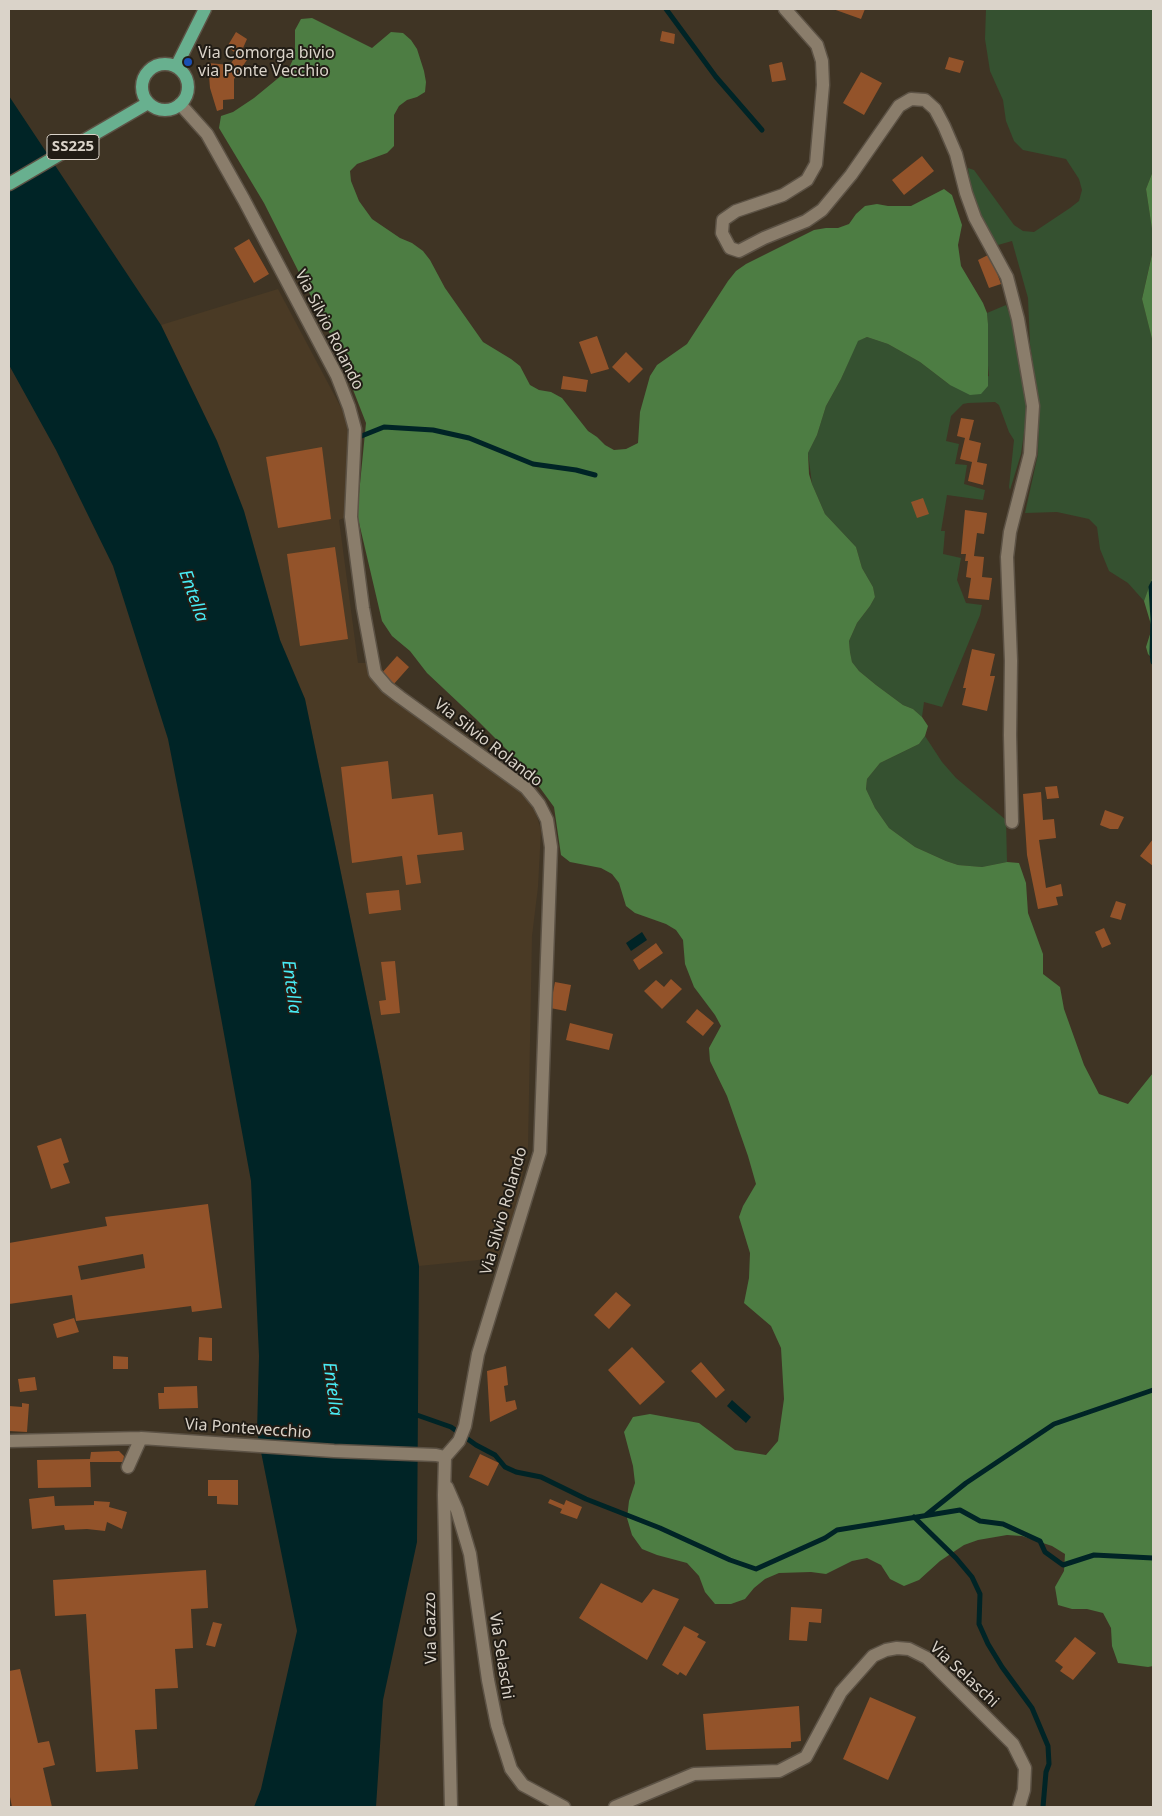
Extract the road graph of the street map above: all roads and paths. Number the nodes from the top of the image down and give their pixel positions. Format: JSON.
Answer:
{"nodes":[{"id":1,"x":205,"y":9,"type":"edge"},
{"id":2,"x":785,"y":9,"type":"edge"},
{"id":3,"x":176,"y":67,"type":"junction"},
{"id":4,"x":148,"y":103,"type":"junction"},
{"id":5,"x":180,"y":104,"type":"junction"},
{"id":6,"x":9,"y":184,"type":"edge"},
{"id":7,"x":1012,"y":822,"type":"dead end"},
{"id":8,"x":144,"y":1439,"type":"junction"},
{"id":9,"x":9,"y":1441,"type":"edge"},
{"id":10,"x":440,"y":1456,"type":"junction"},
{"id":11,"x":128,"y":1467,"type":"dead end"},
{"id":12,"x":445,"y":1483,"type":"junction"},
{"id":13,"x":451,"y":1807,"type":"edge"},
{"id":14,"x":564,"y":1807,"type":"edge"},
{"id":15,"x":614,"y":1807,"type":"edge"},
{"id":16,"x":1019,"y":1807,"type":"edge"}],
"edges":[{"from":1,"to":3,"type":"main road"},
{"from":2,"to":7,"type":"street"},
{"from":3,"to":4,"type":"main road"},
{"from":3,"to":5,"type":"main road"},
{"from":4,"to":5,"type":"main road"},
{"from":4,"to":6,"type":"main road","number":"SS225"},
{"from":5,"to":10,"type":"street","name":"Via Silvio Rolando"},
{"from":8,"to":9,"type":"street","name":"Via Pontevecchio"},
{"from":8,"to":10,"type":"street","name":"Via Pontevecchio"},
{"from":8,"to":11,"type":"street"},
{"from":10,"to":12,"type":"street","name":"Via Gazzo"},
{"from":12,"to":13,"type":"street","name":"Via Gazzo"},
{"from":12,"to":14,"type":"street","name":"Via Selaschi"},
{"from":15,"to":16,"type":"street","name":"Via Selaschi"}]}
